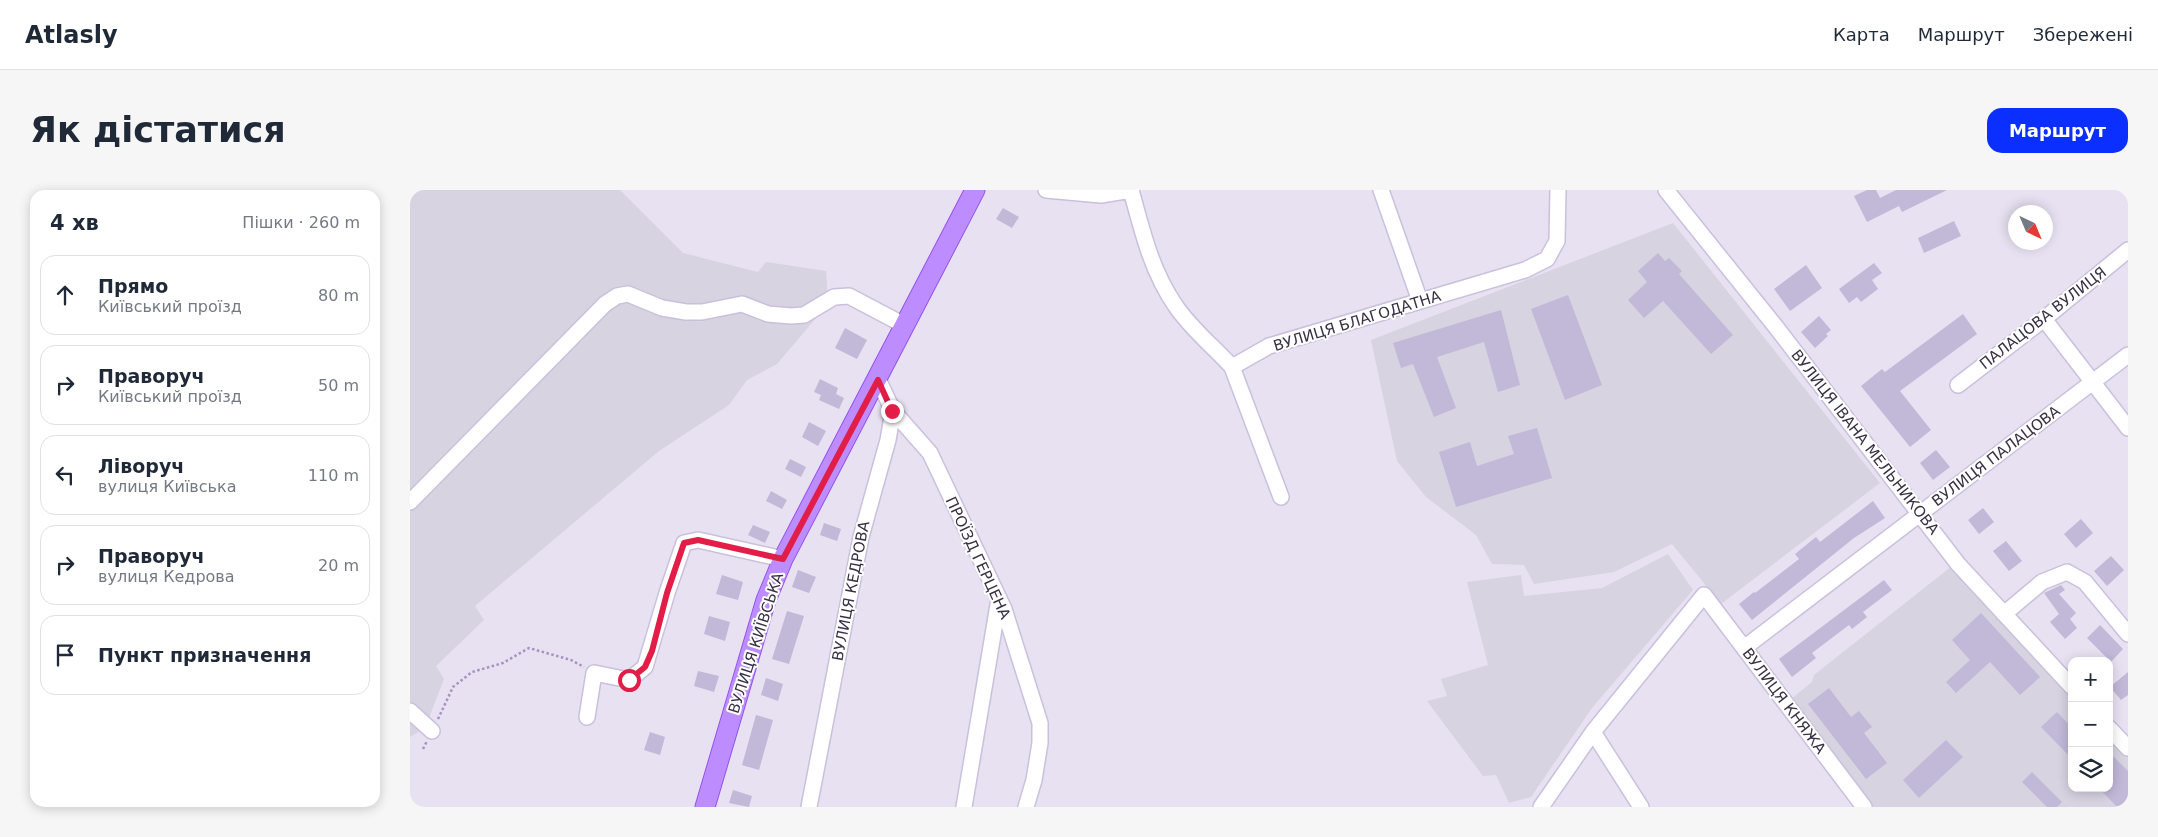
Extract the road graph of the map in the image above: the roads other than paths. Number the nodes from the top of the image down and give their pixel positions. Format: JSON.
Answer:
{"nodes":[{"id":1,"x":1046,"y":190,"type":"edge"},
{"id":2,"x":1131,"y":190,"type":"edge"},
{"id":3,"x":1381,"y":190,"type":"edge"},
{"id":4,"x":1558,"y":190,"type":"edge"},
{"id":5,"x":1666,"y":190,"type":"edge"},
{"id":6,"x":972,"y":195,"type":"edge"},
{"id":7,"x":2128,"y":250,"type":"edge"},
{"id":8,"x":1420,"y":302,"type":"junction"},
{"id":9,"x":2044,"y":319,"type":"junction"},
{"id":10,"x":904,"y":325,"type":"junction"},
{"id":11,"x":2128,"y":355,"type":"edge"},
{"id":12,"x":1232,"y":367,"type":"junction"},
{"id":13,"x":878,"y":380,"type":"junction"},
{"id":14,"x":2093,"y":383,"type":"junction"},
{"id":15,"x":1958,"y":385,"type":"dead end"},
{"id":16,"x":892,"y":411,"type":"junction"},
{"id":17,"x":2128,"y":428,"type":"edge"},
{"id":18,"x":1281,"y":498,"type":"dead end"},
{"id":19,"x":410,"y":502,"type":"edge"},
{"id":20,"x":1920,"y":513,"type":"junction"},
{"id":21,"x":783,"y":559,"type":"junction"},
{"id":22,"x":1000,"y":599,"type":"junction"},
{"id":23,"x":2004,"y":614,"type":"junction"},
{"id":24,"x":2128,"y":634,"type":"edge"},
{"id":25,"x":1744,"y":648,"type":"junction"},
{"id":26,"x":2068,"y":683,"type":"edge"},
{"id":27,"x":410,"y":711,"type":"edge"},
{"id":28,"x":587,"y":716,"type":"dead end"},
{"id":29,"x":432,"y":731,"type":"road end"},
{"id":30,"x":1593,"y":732,"type":"junction"},
{"id":31,"x":2113,"y":732,"type":"edge"},
{"id":32,"x":2128,"y":748,"type":"edge"},
{"id":33,"x":705,"y":807,"type":"edge"},
{"id":34,"x":808,"y":807,"type":"edge"},
{"id":35,"x":964,"y":807,"type":"edge"},
{"id":36,"x":1026,"y":807,"type":"edge"},
{"id":37,"x":1541,"y":807,"type":"edge"},
{"id":38,"x":1641,"y":807,"type":"edge"},
{"id":39,"x":1864,"y":807,"type":"edge"}],
"edges":[{"from":1,"to":2,"type":"street"},
{"from":2,"to":12,"type":"street"},
{"from":3,"to":8,"type":"street"},
{"from":4,"to":8,"type":"street","name":"ВУЛИЦЯ БЛАГОДАТНА"},
{"from":5,"to":20,"type":"street","name":"ВУЛИЦЯ ІВАНА МЕЛЬНИКОВА"},
{"from":6,"to":10,"type":"main road","name":"ВУЛИЦЯ КИЇВСЬКА"},
{"from":7,"to":9,"type":"street","name":"ПАЛАЦОВА ВУЛИЦЯ"},
{"from":8,"to":12,"type":"street","name":"ВУЛИЦЯ БЛАГОДАТНА"},
{"from":9,"to":14,"type":"street"},
{"from":9,"to":15,"type":"street","name":"ПАЛАЦОВА ВУЛИЦЯ"},
{"from":10,"to":13,"type":"main road","name":"ВУЛИЦЯ КИЇВСЬКА"},
{"from":10,"to":19,"type":"street"},
{"from":11,"to":14,"type":"street","name":"ВУЛИЦЯ ПАЛАЦОВА"},
{"from":12,"to":18,"type":"street"},
{"from":13,"to":16,"type":"street"},
{"from":13,"to":21,"type":"main road","name":"ВУЛИЦЯ КИЇВСЬКА"},
{"from":14,"to":17,"type":"street"},
{"from":14,"to":20,"type":"street","name":"ВУЛИЦЯ ПАЛАЦОВА"},
{"from":16,"to":22,"type":"street","name":"ПРОЇЗД ГЕРЦЕНА"},
{"from":16,"to":34,"type":"street","name":"ВУЛИЦЯ КЕДРОВА"},
{"from":20,"to":23,"type":"street","name":"ВУЛИЦЯ ІВАНА МЕЛЬНИКОВА"},
{"from":20,"to":25,"type":"street","name":"ВУЛИЦЯ ПАЛАЦОВА"},
{"from":21,"to":28,"type":"street"},
{"from":21,"to":33,"type":"main road","name":"ВУЛИЦЯ КИЇВСЬКА"},
{"from":22,"to":35,"type":"street"},
{"from":22,"to":36,"type":"street","name":"ПРОЇЗД ГЕРЦЕНА"},
{"from":23,"to":24,"type":"street"},
{"from":23,"to":26,"type":"street","name":"ВУЛИЦЯ ІВАНА МЕЛЬНИКОВА"},
{"from":25,"to":30,"type":"street","name":"ВУЛИЦЯ КНЯЖА"},
{"from":25,"to":39,"type":"street","name":"ВУЛИЦЯ КНЯЖА"},
{"from":27,"to":29,"type":"street"},
{"from":30,"to":37,"type":"street"},
{"from":30,"to":38,"type":"street"},
{"from":31,"to":32,"type":"street"}]}
